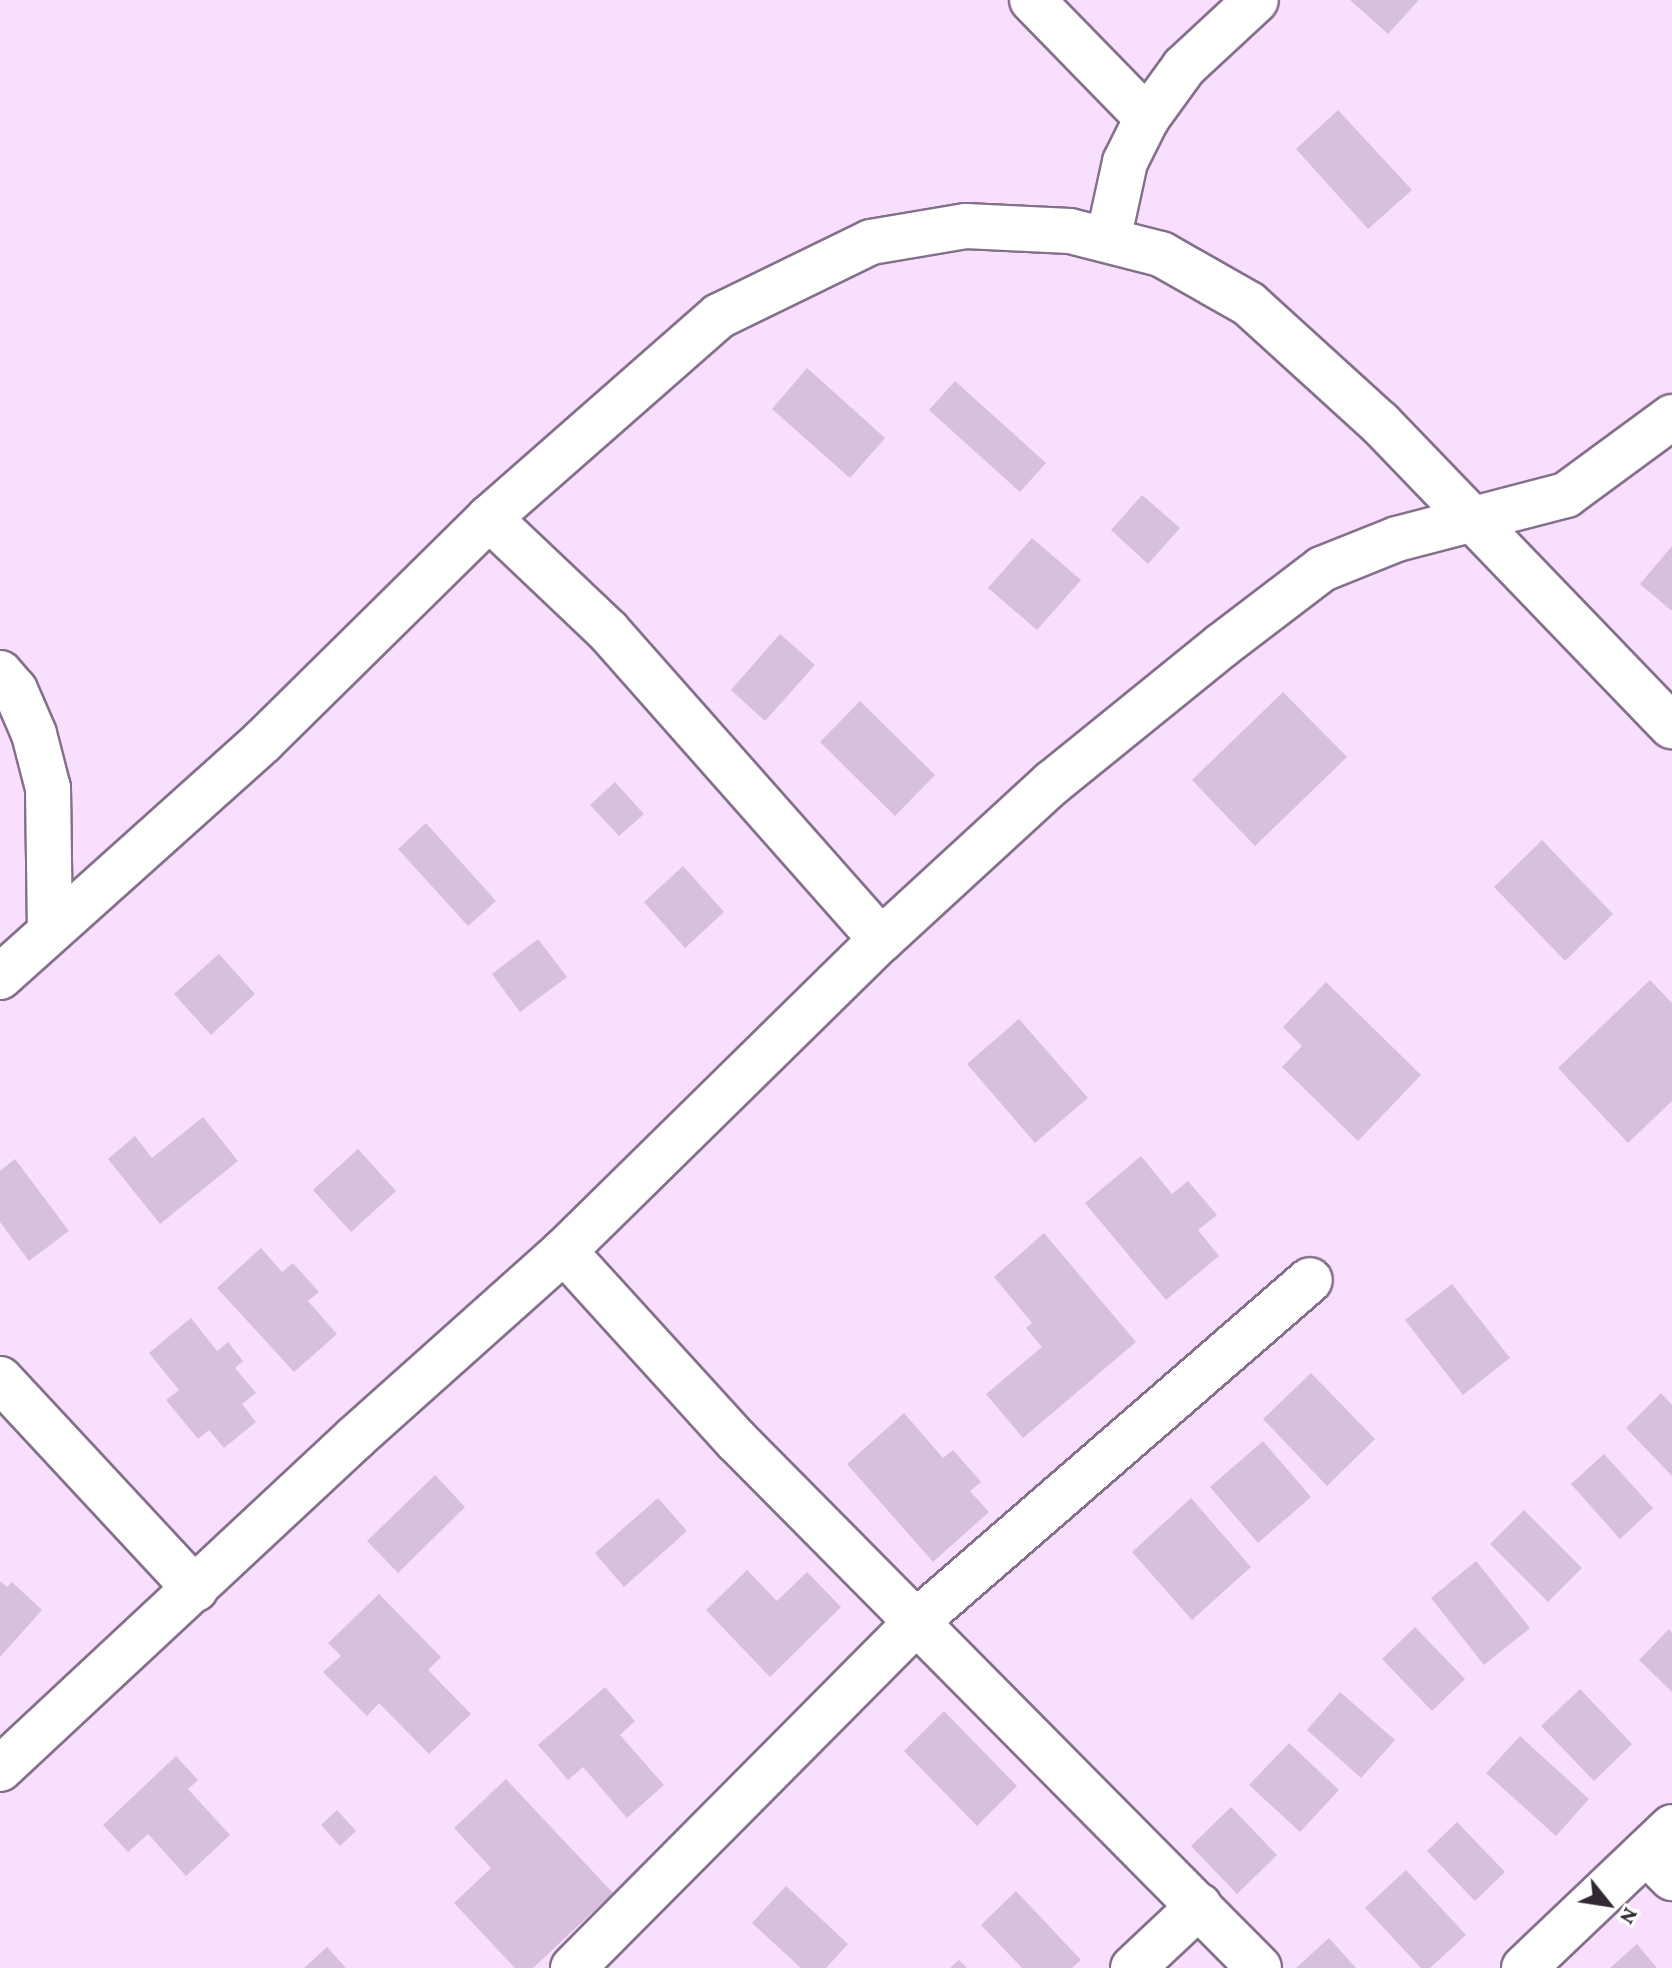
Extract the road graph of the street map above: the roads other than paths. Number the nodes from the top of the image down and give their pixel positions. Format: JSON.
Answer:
{"nodes":[{"id":1,"x":1032,"y":0,"type":"edge"},
{"id":2,"x":1256,"y":0,"type":"edge"},
{"id":3,"x":1147,"y":118,"type":"junction"},
{"id":4,"x":1108,"y":240,"type":"junction"},
{"id":5,"x":1672,"y":417,"type":"edge"},
{"id":6,"x":489,"y":518,"type":"junction"},
{"id":7,"x":1474,"y":522,"type":"junction"},
{"id":8,"x":0,"y":673,"type":"edge"},
{"id":9,"x":1672,"y":726,"type":"edge"},
{"id":10,"x":50,"y":931,"type":"junction"},
{"id":11,"x":881,"y":940,"type":"junction"},
{"id":12,"x":0,"y":977,"type":"edge"},
{"id":13,"x":564,"y":1251,"type":"junction"},
{"id":14,"x":1310,"y":1280,"type":"dead end"},
{"id":15,"x":0,"y":1379,"type":"edge"},
{"id":16,"x":195,"y":1589,"type":"junction"},
{"id":17,"x":917,"y":1621,"type":"junction"},
{"id":18,"x":0,"y":1769,"type":"edge"},
{"id":19,"x":1663,"y":1852,"type":"edge"},
{"id":20,"x":1199,"y":1906,"type":"junction"},
{"id":21,"x":573,"y":1968,"type":"edge"},
{"id":22,"x":1133,"y":1968,"type":"edge"},
{"id":23,"x":1259,"y":1968,"type":"edge"},
{"id":24,"x":1524,"y":1968,"type":"edge"}],
"edges":[{"from":1,"to":3,"type":"street"},
{"from":2,"to":3,"type":"street"},
{"from":3,"to":4,"type":"street"},
{"from":4,"to":6,"type":"street"},
{"from":4,"to":7,"type":"street"},
{"from":5,"to":7,"type":"street"},
{"from":6,"to":10,"type":"street"},
{"from":6,"to":11,"type":"street"},
{"from":7,"to":9,"type":"street"},
{"from":7,"to":11,"type":"street"},
{"from":8,"to":10,"type":"street"},
{"from":10,"to":12,"type":"street"},
{"from":11,"to":13,"type":"street"},
{"from":13,"to":16,"type":"street"},
{"from":13,"to":17,"type":"street"},
{"from":14,"to":17,"type":"street"},
{"from":15,"to":16,"type":"street"},
{"from":16,"to":18,"type":"street"},
{"from":17,"to":20,"type":"street"},
{"from":17,"to":21,"type":"street"},
{"from":19,"to":24,"type":"street"},
{"from":20,"to":22,"type":"street"},
{"from":20,"to":23,"type":"street"}]}
